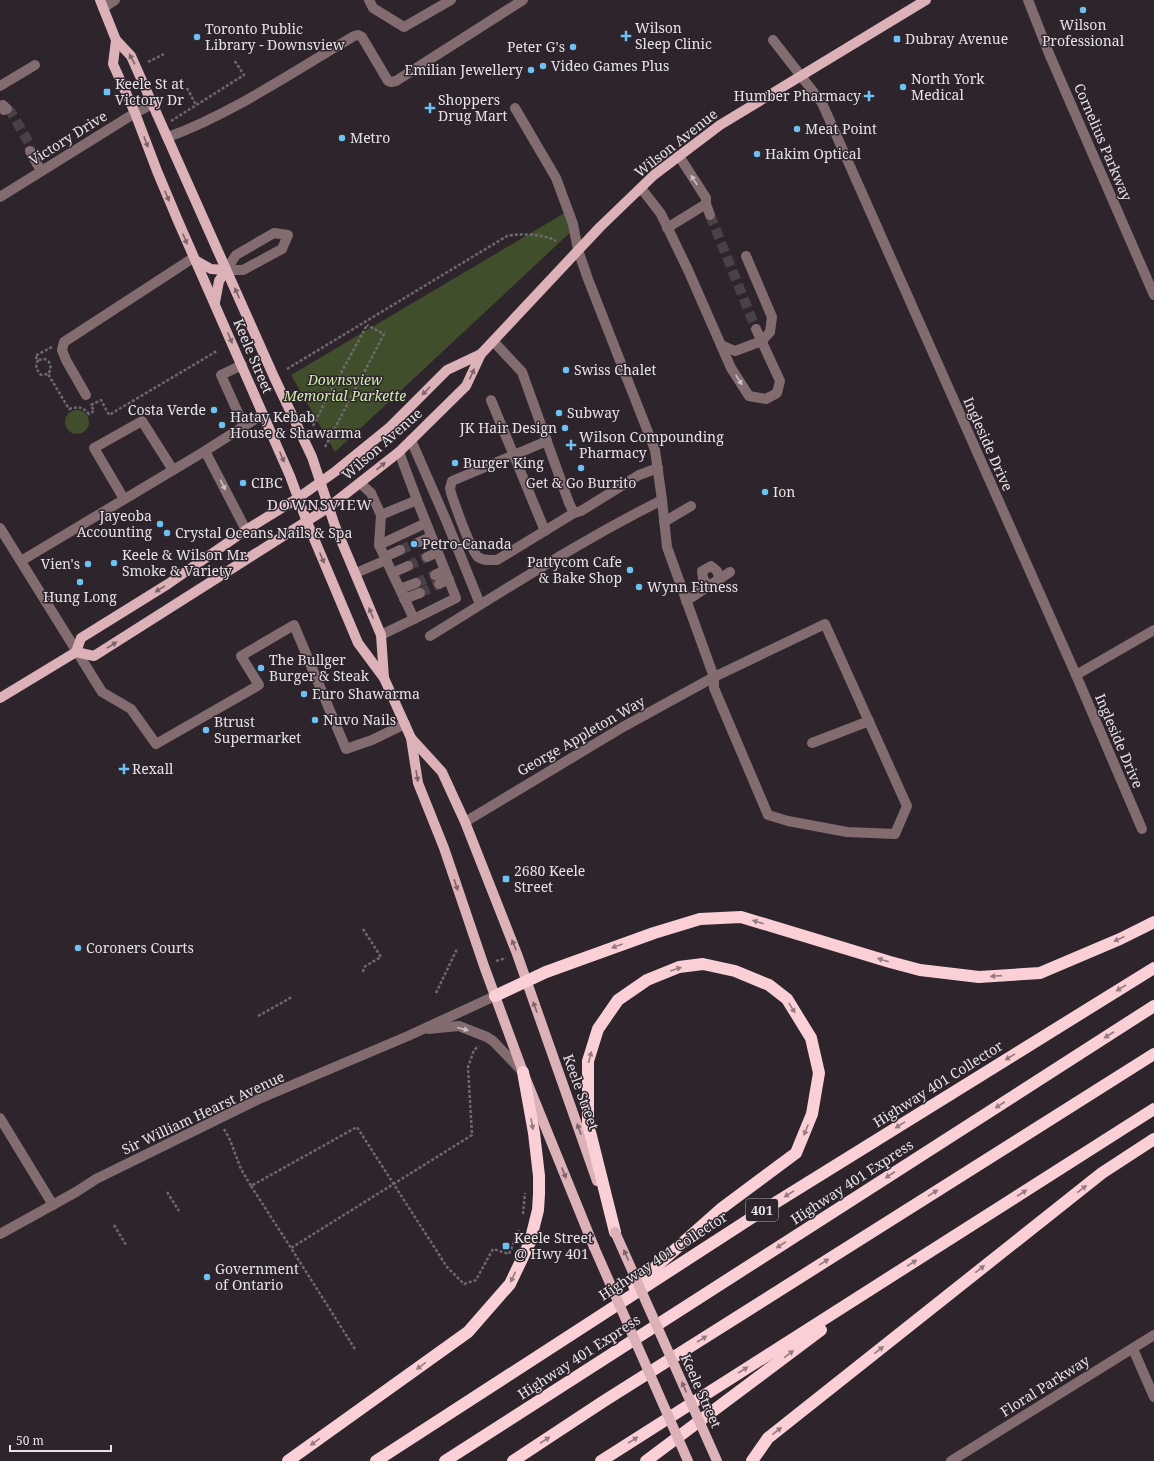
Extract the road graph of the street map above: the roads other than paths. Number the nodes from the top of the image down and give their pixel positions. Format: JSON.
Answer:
{"nodes":[{"id":1,"x":115,"y":0,"type":"edge"},
{"id":2,"x":369,"y":0,"type":"edge"},
{"id":3,"x":450,"y":0,"type":"edge"},
{"id":4,"x":523,"y":0,"type":"edge"},
{"id":5,"x":926,"y":0,"type":"edge"},
{"id":6,"x":1028,"y":0,"type":"edge"},
{"id":7,"x":914,"y":3,"type":"edge"},
{"id":8,"x":101,"y":4,"type":"edge"},
{"id":9,"x":116,"y":40,"type":"junction"},
{"id":10,"x":773,"y":40,"type":"dead end"},
{"id":11,"x":35,"y":65,"type":"dead end"},
{"id":12,"x":800,"y":76,"type":"junction"},
{"id":13,"x":0,"y":86,"type":"edge"},
{"id":14,"x":152,"y":104,"type":"junction"},
{"id":15,"x":515,"y":108,"type":"dead end"},
{"id":16,"x":135,"y":113,"type":"junction"},
{"id":17,"x":168,"y":137,"type":"junction"},
{"id":18,"x":29,"y":150,"type":"tunnel mouth"},
{"id":19,"x":679,"y":156,"type":"junction"},
{"id":20,"x":41,"y":171,"type":"junction"},
{"id":21,"x":641,"y":188,"type":"junction"},
{"id":22,"x":0,"y":197,"type":"edge"},
{"id":23,"x":706,"y":204,"type":"junction"},
{"id":24,"x":710,"y":215,"type":"tunnel mouth"},
{"id":25,"x":668,"y":228,"type":"junction"},
{"id":26,"x":578,"y":250,"type":"junction"},
{"id":27,"x":746,"y":256,"type":"dead end"},
{"id":28,"x":194,"y":258,"type":"junction"},
{"id":29,"x":226,"y":270,"type":"junction"},
{"id":30,"x":1154,"y":295,"type":"edge"},
{"id":31,"x":215,"y":302,"type":"junction"},
{"id":32,"x":756,"y":329,"type":"tunnel mouth"},
{"id":33,"x":762,"y":340,"type":"junction"},
{"id":34,"x":494,"y":342,"type":"junction"},
{"id":35,"x":721,"y":345,"type":"junction"},
{"id":36,"x":481,"y":354,"type":"junction"},
{"id":37,"x":242,"y":365,"type":"junction"},
{"id":38,"x":86,"y":395,"type":"dead end"},
{"id":39,"x":491,"y":400,"type":"dead end"},
{"id":40,"x":263,"y":414,"type":"junction"},
{"id":41,"x":244,"y":426,"type":"junction"},
{"id":42,"x":411,"y":440,"type":"junction"},
{"id":43,"x":547,"y":441,"type":"junction"},
{"id":44,"x":205,"y":451,"type":"junction"},
{"id":45,"x":398,"y":452,"type":"junction"},
{"id":46,"x":514,"y":455,"type":"junction"},
{"id":47,"x":658,"y":468,"type":"junction"},
{"id":48,"x":174,"y":470,"type":"junction"},
{"id":49,"x":321,"y":482,"type":"junction"},
{"id":50,"x":360,"y":483,"type":"junction"},
{"id":51,"x":298,"y":498,"type":"junction"},
{"id":52,"x":124,"y":499,"type":"junction"},
{"id":53,"x":417,"y":500,"type":"junction"},
{"id":54,"x":662,"y":500,"type":"junction"},
{"id":55,"x":691,"y":506,"type":"dead end"},
{"id":56,"x":329,"y":507,"type":"junction"},
{"id":57,"x":574,"y":513,"type":"junction"},
{"id":58,"x":381,"y":515,"type":"junction"},
{"id":59,"x":307,"y":522,"type":"junction"},
{"id":60,"x":664,"y":522,"type":"junction"},
{"id":61,"x":426,"y":523,"type":"junction"},
{"id":62,"x":0,"y":528,"type":"edge"},
{"id":63,"x":246,"y":530,"type":"junction"},
{"id":64,"x":545,"y":531,"type":"junction"},
{"id":65,"x":431,"y":536,"type":"junction"},
{"id":66,"x":419,"y":542,"type":"tunnel mouth"},
{"id":67,"x":379,"y":545,"type":"junction"},
{"id":68,"x":400,"y":550,"type":"tunnel mouth"},
{"id":69,"x":438,"y":552,"type":"junction"},
{"id":70,"x":426,"y":557,"type":"tunnel mouth"},
{"id":71,"x":386,"y":558,"type":"junction"},
{"id":72,"x":20,"y":561,"type":"junction"},
{"id":73,"x":408,"y":566,"type":"tunnel mouth"},
{"id":74,"x":730,"y":572,"type":"dead end"},
{"id":75,"x":392,"y":573,"type":"junction"},
{"id":76,"x":356,"y":574,"type":"junction"},
{"id":77,"x":447,"y":575,"type":"junction"},
{"id":78,"x":437,"y":579,"type":"tunnel mouth"},
{"id":79,"x":720,"y":579,"type":"junction"},
{"id":80,"x":416,"y":583,"type":"tunnel mouth"},
{"id":81,"x":708,"y":587,"type":"junction"},
{"id":82,"x":400,"y":590,"type":"junction"},
{"id":83,"x":420,"y":593,"type":"tunnel mouth"},
{"id":84,"x":404,"y":599,"type":"junction"},
{"id":85,"x":686,"y":601,"type":"junction"},
{"id":86,"x":480,"y":604,"type":"junction"},
{"id":87,"x":414,"y":619,"type":"junction"},
{"id":88,"x":1154,"y":630,"type":"edge"},
{"id":89,"x":381,"y":635,"type":"junction"},
{"id":90,"x":430,"y":636,"type":"dead end"},
{"id":91,"x":76,"y":652,"type":"junction"},
{"id":92,"x":1076,"y":675,"type":"junction"},
{"id":93,"x":714,"y":677,"type":"junction"},
{"id":94,"x":384,"y":678,"type":"junction"},
{"id":95,"x":0,"y":698,"type":"edge"},
{"id":96,"x":869,"y":721,"type":"junction"},
{"id":97,"x":405,"y":724,"type":"junction"},
{"id":98,"x":411,"y":738,"type":"junction"},
{"id":99,"x":812,"y":743,"type":"dead end"},
{"id":100,"x":465,"y":822,"type":"junction"},
{"id":101,"x":1142,"y":829,"type":"dead end"},
{"id":102,"x":1154,"y":922,"type":"edge"},
{"id":103,"x":1154,"y":968,"type":"edge"},
{"id":104,"x":527,"y":982,"type":"junction"},
{"id":105,"x":494,"y":996,"type":"junction"},
{"id":106,"x":1154,"y":1006,"type":"edge"},
{"id":107,"x":424,"y":1029,"type":"junction"},
{"id":108,"x":1154,"y":1054,"type":"edge"},
{"id":109,"x":523,"y":1072,"type":"junction"},
{"id":110,"x":1154,"y":1109,"type":"edge"},
{"id":111,"x":0,"y":1118,"type":"edge"},
{"id":112,"x":1154,"y":1139,"type":"edge"},
{"id":113,"x":53,"y":1205,"type":"junction"},
{"id":114,"x":615,"y":1232,"type":"junction"},
{"id":115,"x":0,"y":1234,"type":"edge"},
{"id":116,"x":892,"y":1277,"type":"junction"},
{"id":117,"x":604,"y":1312,"type":"junction"},
{"id":118,"x":1154,"y":1335,"type":"edge"},
{"id":119,"x":1133,"y":1349,"type":"junction"},
{"id":120,"x":1154,"y":1397,"type":"edge"},
{"id":121,"x":288,"y":1461,"type":"edge"},
{"id":122,"x":376,"y":1461,"type":"edge"},
{"id":123,"x":445,"y":1461,"type":"edge"},
{"id":124,"x":513,"y":1461,"type":"edge"},
{"id":125,"x":601,"y":1461,"type":"edge"},
{"id":126,"x":646,"y":1461,"type":"edge"},
{"id":127,"x":688,"y":1461,"type":"edge"},
{"id":128,"x":717,"y":1461,"type":"edge"},
{"id":129,"x":752,"y":1461,"type":"edge"},
{"id":130,"x":951,"y":1461,"type":"edge"}],
"edges":[{"from":1,"to":8,"type":"street"},
{"from":2,"to":3,"type":"street"},
{"from":4,"to":17,"type":"street"},
{"from":5,"to":7,"type":"main road","name":"Wilson Avenue"},
{"from":6,"to":30,"type":"street","name":"Cornelius Parkway"},
{"from":7,"to":12,"type":"main road","name":"Wilson Avenue"},
{"from":8,"to":9,"type":"main road","name":"Keele Street"},
{"from":14,"to":9,"type":"main road","name":"Keele Street","one_way":true},
{"from":9,"to":16,"type":"main road","name":"Keele Street"},
{"from":10,"to":12,"type":"street","name":"Ingleside Drive"},
{"from":11,"to":13,"type":"street"},
{"from":12,"to":19,"type":"main road","name":"Wilson Avenue"},
{"from":12,"to":92,"type":"street","name":"Ingleside Drive"},
{"from":14,"to":16,"type":"street","name":"Victory Drive"},
{"from":14,"to":17,"type":"main road","name":"Keele Street"},
{"from":15,"to":26,"type":"street"},
{"from":16,"to":20,"type":"street","name":"Victory Drive"},
{"from":16,"to":28,"type":"main road","name":"Keele Street","one_way":true},
{"from":17,"to":29,"type":"main road","name":"Keele Street"},
{"from":18,"to":20,"type":"street"},
{"from":19,"to":21,"type":"main road","name":"Wilson Avenue"},
{"from":23,"to":19,"type":"street","one_way":true},
{"from":20,"to":22,"type":"street","name":"Victory Drive"},
{"from":21,"to":25,"type":"street"},
{"from":21,"to":26,"type":"main road","name":"Wilson Avenue"},
{"from":23,"to":24,"type":"street"},
{"from":23,"to":25,"type":"street"},
{"from":25,"to":35,"type":"street"},
{"from":26,"to":34,"type":"main road","name":"Wilson Avenue"},
{"from":26,"to":47,"type":"street"},
{"from":27,"to":33,"type":"street"},
{"from":28,"to":29,"type":"main road"},
{"from":28,"to":31,"type":"main road","name":"Keele Street"},
{"from":28,"to":38,"type":"street"},
{"from":29,"to":29,"type":"street"},
{"from":29,"to":31,"type":"main road"},
{"from":49,"to":29,"type":"main road","name":"Keele Street","one_way":true},
{"from":31,"to":37,"type":"main road","name":"Keele Street","one_way":true},
{"from":32,"to":33,"type":"street"},
{"from":33,"to":35,"type":"street"},
{"from":35,"to":33,"type":"street","one_way":true},
{"from":34,"to":36,"type":"main road","name":"Wilson Avenue"},
{"from":34,"to":43,"type":"street"},
{"from":42,"to":36,"type":"main road","name":"Wilson Avenue","one_way":true},
{"from":36,"to":49,"type":"main road","name":"Wilson Avenue","one_way":true},
{"from":37,"to":40,"type":"main road","name":"Keele Street"},
{"from":37,"to":41,"type":"street"},
{"from":39,"to":46,"type":"street"},
{"from":40,"to":41,"type":"street"},
{"from":40,"to":51,"type":"main road","name":"Keele Street","one_way":true},
{"from":41,"to":44,"type":"street"},
{"from":42,"to":45,"type":"main road","name":"Wilson Avenue"},
{"from":42,"to":86,"type":"street"},
{"from":43,"to":46,"type":"street"},
{"from":43,"to":57,"type":"street"},
{"from":44,"to":48,"type":"street"},
{"from":44,"to":63,"type":"street","one_way":true},
{"from":50,"to":45,"type":"main road","name":"Wilson Avenue","one_way":true},
{"from":45,"to":53,"type":"street"},
{"from":46,"to":64,"type":"street"},
{"from":46,"to":64,"type":"street"},
{"from":47,"to":54,"type":"street"},
{"from":47,"to":57,"type":"street"},
{"from":48,"to":52,"type":"street"},
{"from":48,"to":52,"type":"street"},
{"from":49,"to":51,"type":"main road","name":"Wilson Avenue"},
{"from":49,"to":56,"type":"main road","name":"Keele Street"},
{"from":50,"to":56,"type":"main road","name":"Wilson Avenue"},
{"from":50,"to":58,"type":"street"},
{"from":51,"to":59,"type":"main road","name":"Keele Street"},
{"from":51,"to":63,"type":"main road","name":"Wilson Avenue"},
{"from":52,"to":72,"type":"street"},
{"from":53,"to":58,"type":"street"},
{"from":53,"to":61,"type":"street"},
{"from":54,"to":60,"type":"street"},
{"from":54,"to":86,"type":"street"},
{"from":55,"to":60,"type":"street"},
{"from":56,"to":59,"type":"main road","name":"Wilson Avenue"},
{"from":56,"to":76,"type":"main road","name":"Keele Street"},
{"from":57,"to":64,"type":"street"},
{"from":58,"to":67,"type":"street"},
{"from":91,"to":59,"type":"main road","name":"Wilson Avenue","one_way":true},
{"from":59,"to":94,"type":"main road","name":"Keele Street","one_way":true},
{"from":60,"to":85,"type":"street"},
{"from":61,"to":65,"type":"street"},
{"from":61,"to":67,"type":"street"},
{"from":62,"to":72,"type":"street"},
{"from":63,"to":91,"type":"main road","name":"Wilson Avenue","one_way":true},
{"from":65,"to":66,"type":"street"},
{"from":65,"to":69,"type":"street"},
{"from":67,"to":71,"type":"street"},
{"from":68,"to":71,"type":"street"},
{"from":69,"to":70,"type":"street"},
{"from":69,"to":77,"type":"street"},
{"from":71,"to":75,"type":"street"},
{"from":71,"to":76,"type":"street"},
{"from":72,"to":91,"type":"street"},
{"from":73,"to":75,"type":"street"},
{"from":74,"to":79,"type":"street"},
{"from":75,"to":82,"type":"street"},
{"from":89,"to":76,"type":"main road","name":"Keele Street","one_way":true},
{"from":77,"to":78,"type":"street"},
{"from":77,"to":87,"type":"street"},
{"from":79,"to":81,"type":"street"},
{"from":79,"to":81,"type":"street"},
{"from":80,"to":82,"type":"street"},
{"from":81,"to":85,"type":"street"},
{"from":82,"to":84,"type":"street"},
{"from":83,"to":84,"type":"street"},
{"from":84,"to":87,"type":"street"},
{"from":85,"to":93,"type":"street"},
{"from":86,"to":90,"type":"street"},
{"from":87,"to":89,"type":"street"},
{"from":88,"to":92,"type":"street"},
{"from":89,"to":94,"type":"main road","name":"Keele Street"},
{"from":91,"to":95,"type":"main road","name":"Wilson Avenue"},
{"from":91,"to":97,"type":"street"},
{"from":92,"to":101,"type":"street","name":"Ingleside Drive"},
{"from":93,"to":96,"type":"street","name":"George Appleton Way"},
{"from":93,"to":96,"type":"street"},
{"from":93,"to":100,"type":"street","name":"George Appleton Way"},
{"from":94,"to":97,"type":"main road","name":"Keele Street"},
{"from":96,"to":99,"type":"street"},
{"from":97,"to":98,"type":"main road","name":"Keele Street"},
{"from":98,"to":100,"type":"main road","name":"Keele Street"},
{"from":98,"to":105,"type":"main road","name":"Keele Street","one_way":true},
{"from":104,"to":100,"type":"main road","name":"Keele Street","one_way":true},
{"from":102,"to":104,"type":"highway","one_way":true},
{"from":103,"to":117,"type":"highway","name":"Highway 401 Collector","number":"401","one_way":true},
{"from":104,"to":105,"type":"highway"},
{"from":114,"to":104,"type":"main road","name":"Keele Street","one_way":true},
{"from":105,"to":107,"type":"street","name":"Sir William Hearst Avenue"},
{"from":105,"to":109,"type":"main road","name":"Keele Street"},
{"from":106,"to":123,"type":"highway","name":"Highway 401 Express","one_way":true},
{"from":107,"to":109,"type":"street","name":"Sir William Hearst Avenue","one_way":true},
{"from":107,"to":113,"type":"street","name":"Sir William Hearst Avenue"},
{"from":124,"to":108,"type":"highway","one_way":true},
{"from":109,"to":121,"type":"highway","one_way":true},
{"from":109,"to":127,"type":"main road","name":"Keele Street","one_way":true,"bridge":true},
{"from":116,"to":110,"type":"highway","one_way":true},
{"from":111,"to":113,"type":"street"},
{"from":129,"to":112,"type":"highway","one_way":true},
{"from":113,"to":115,"type":"street","name":"Sir William Hearst Avenue"},
{"from":114,"to":117,"type":"highway","one_way":true},
{"from":128,"to":114,"type":"main road","name":"Keele Street","one_way":true,"bridge":true},
{"from":125,"to":116,"type":"highway","one_way":true},
{"from":126,"to":116,"type":"highway","one_way":true},
{"from":117,"to":122,"type":"highway","name":"Highway 401 Collector","number":"401"},
{"from":118,"to":119,"type":"street","name":"Floral Parkway"},
{"from":119,"to":120,"type":"street"},
{"from":119,"to":130,"type":"street","name":"Floral Parkway"}]}
